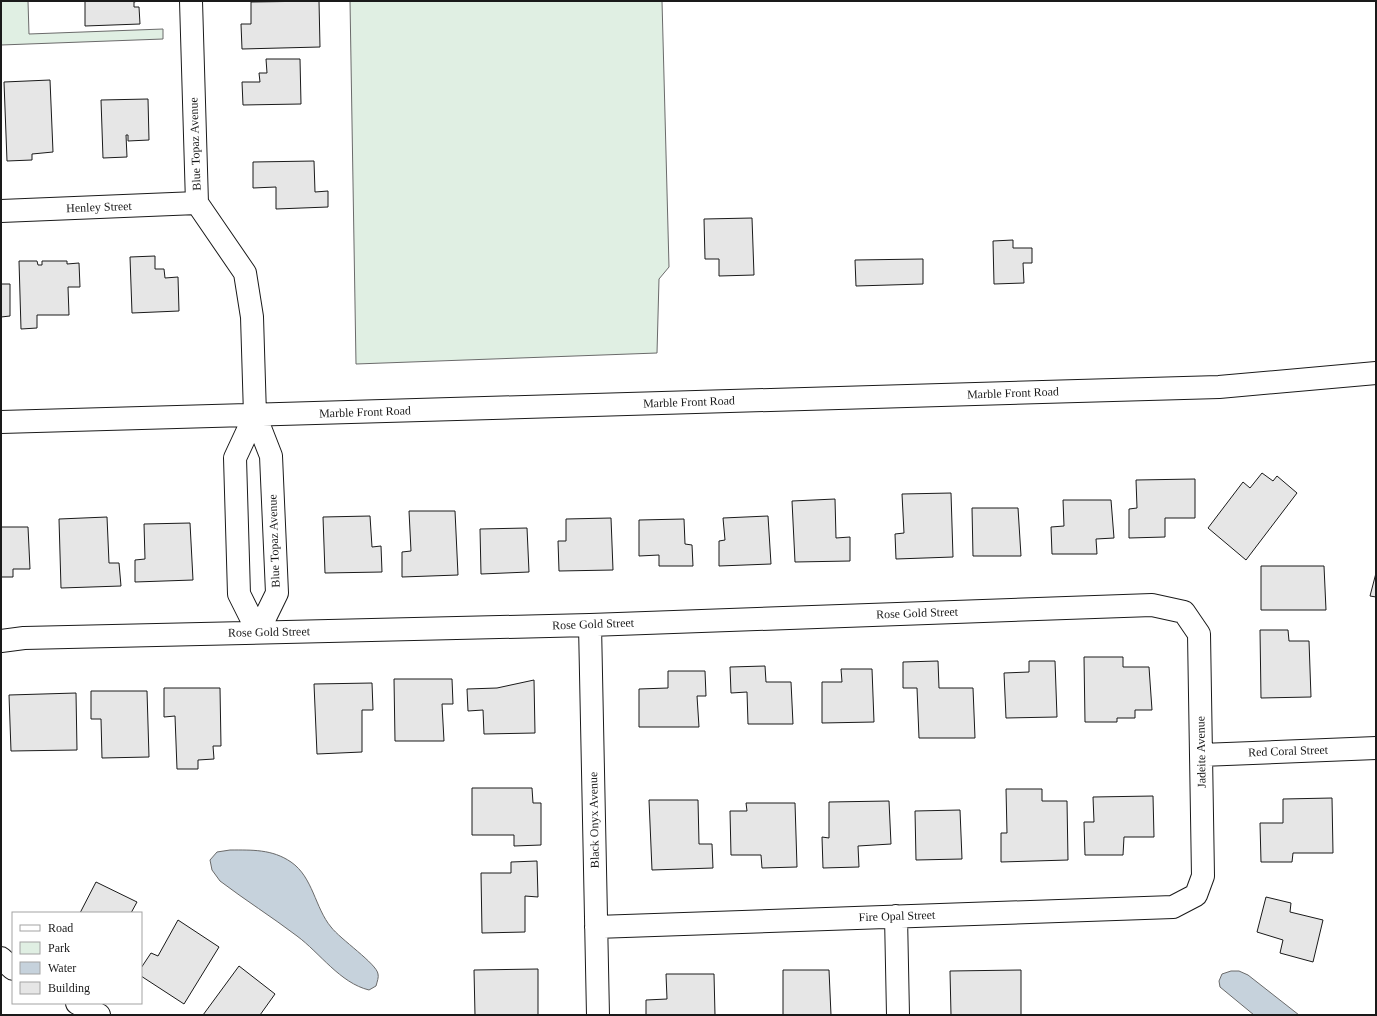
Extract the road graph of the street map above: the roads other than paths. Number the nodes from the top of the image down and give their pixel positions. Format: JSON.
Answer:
{"nodes":[{"id":1,"x":191,"y":1,"type":"edge"},
{"id":2,"x":197,"y":203,"type":"junction"},
{"id":3,"x":1,"y":211,"type":"edge"},
{"id":4,"x":1376,"y":373,"type":"edge"},
{"id":5,"x":255,"y":415,"type":"junction"},
{"id":6,"x":1,"y":422,"type":"edge"},
{"id":7,"x":1184,"y":612,"type":"joint"},
{"id":8,"x":590,"y":625,"type":"junction"},
{"id":9,"x":258,"y":632,"type":"junction"},
{"id":10,"x":1,"y":640,"type":"edge"},
{"id":11,"x":1376,"y":748,"type":"edge"},
{"id":12,"x":1201,"y":755,"type":"junction"},
{"id":13,"x":1196,"y":895,"type":"joint"},
{"id":14,"x":896,"y":916,"type":"junction"},
{"id":15,"x":596,"y":927,"type":"junction"},
{"id":16,"x":1,"y":958,"type":"edge"},
{"id":17,"x":12,"y":968,"type":"edge"},
{"id":18,"x":79,"y":1004,"type":"edge"},
{"id":19,"x":99,"y":1015,"type":"edge"},
{"id":20,"x":598,"y":1015,"type":"edge"},
{"id":21,"x":898,"y":1015,"type":"edge"}],
"edges":[{"from":1,"to":2,"type":"street","name":"Blue Topaz Avenue"},
{"from":2,"to":3,"type":"street","name":"Henley Street"},
{"from":2,"to":5,"type":"street","name":"Blue Topaz Avenue"},
{"from":4,"to":5,"type":"street","name":"Marble Front Road"},
{"from":5,"to":6,"type":"street","name":"Marble Front Road"},
{"from":5,"to":9,"type":"street","name":"Blue Topaz Avenue"},
{"from":5,"to":9,"type":"street","name":"Blue Topaz Avenue"},
{"from":7,"to":8,"type":"street","name":"Rose Gold Street"},
{"from":7,"to":12,"type":"street","name":"Jadeite Avenue"},
{"from":8,"to":9,"type":"street","name":"Rose Gold Street"},
{"from":8,"to":15,"type":"street","name":"Black Onyx Avenue"},
{"from":9,"to":10,"type":"street","name":"Rose Gold Street"},
{"from":11,"to":12,"type":"street","name":"Red Coral Street"},
{"from":12,"to":13,"type":"street","name":"Jadeite Avenue"},
{"from":13,"to":14,"type":"street","name":"Fire Opal Street"},
{"from":14,"to":15,"type":"street","name":"Fire Opal Street"},
{"from":14,"to":21,"type":"street"},
{"from":15,"to":20,"type":"street","name":"Black Onyx Avenue"},
{"from":16,"to":17,"type":"street"},
{"from":18,"to":19,"type":"street"}]}
